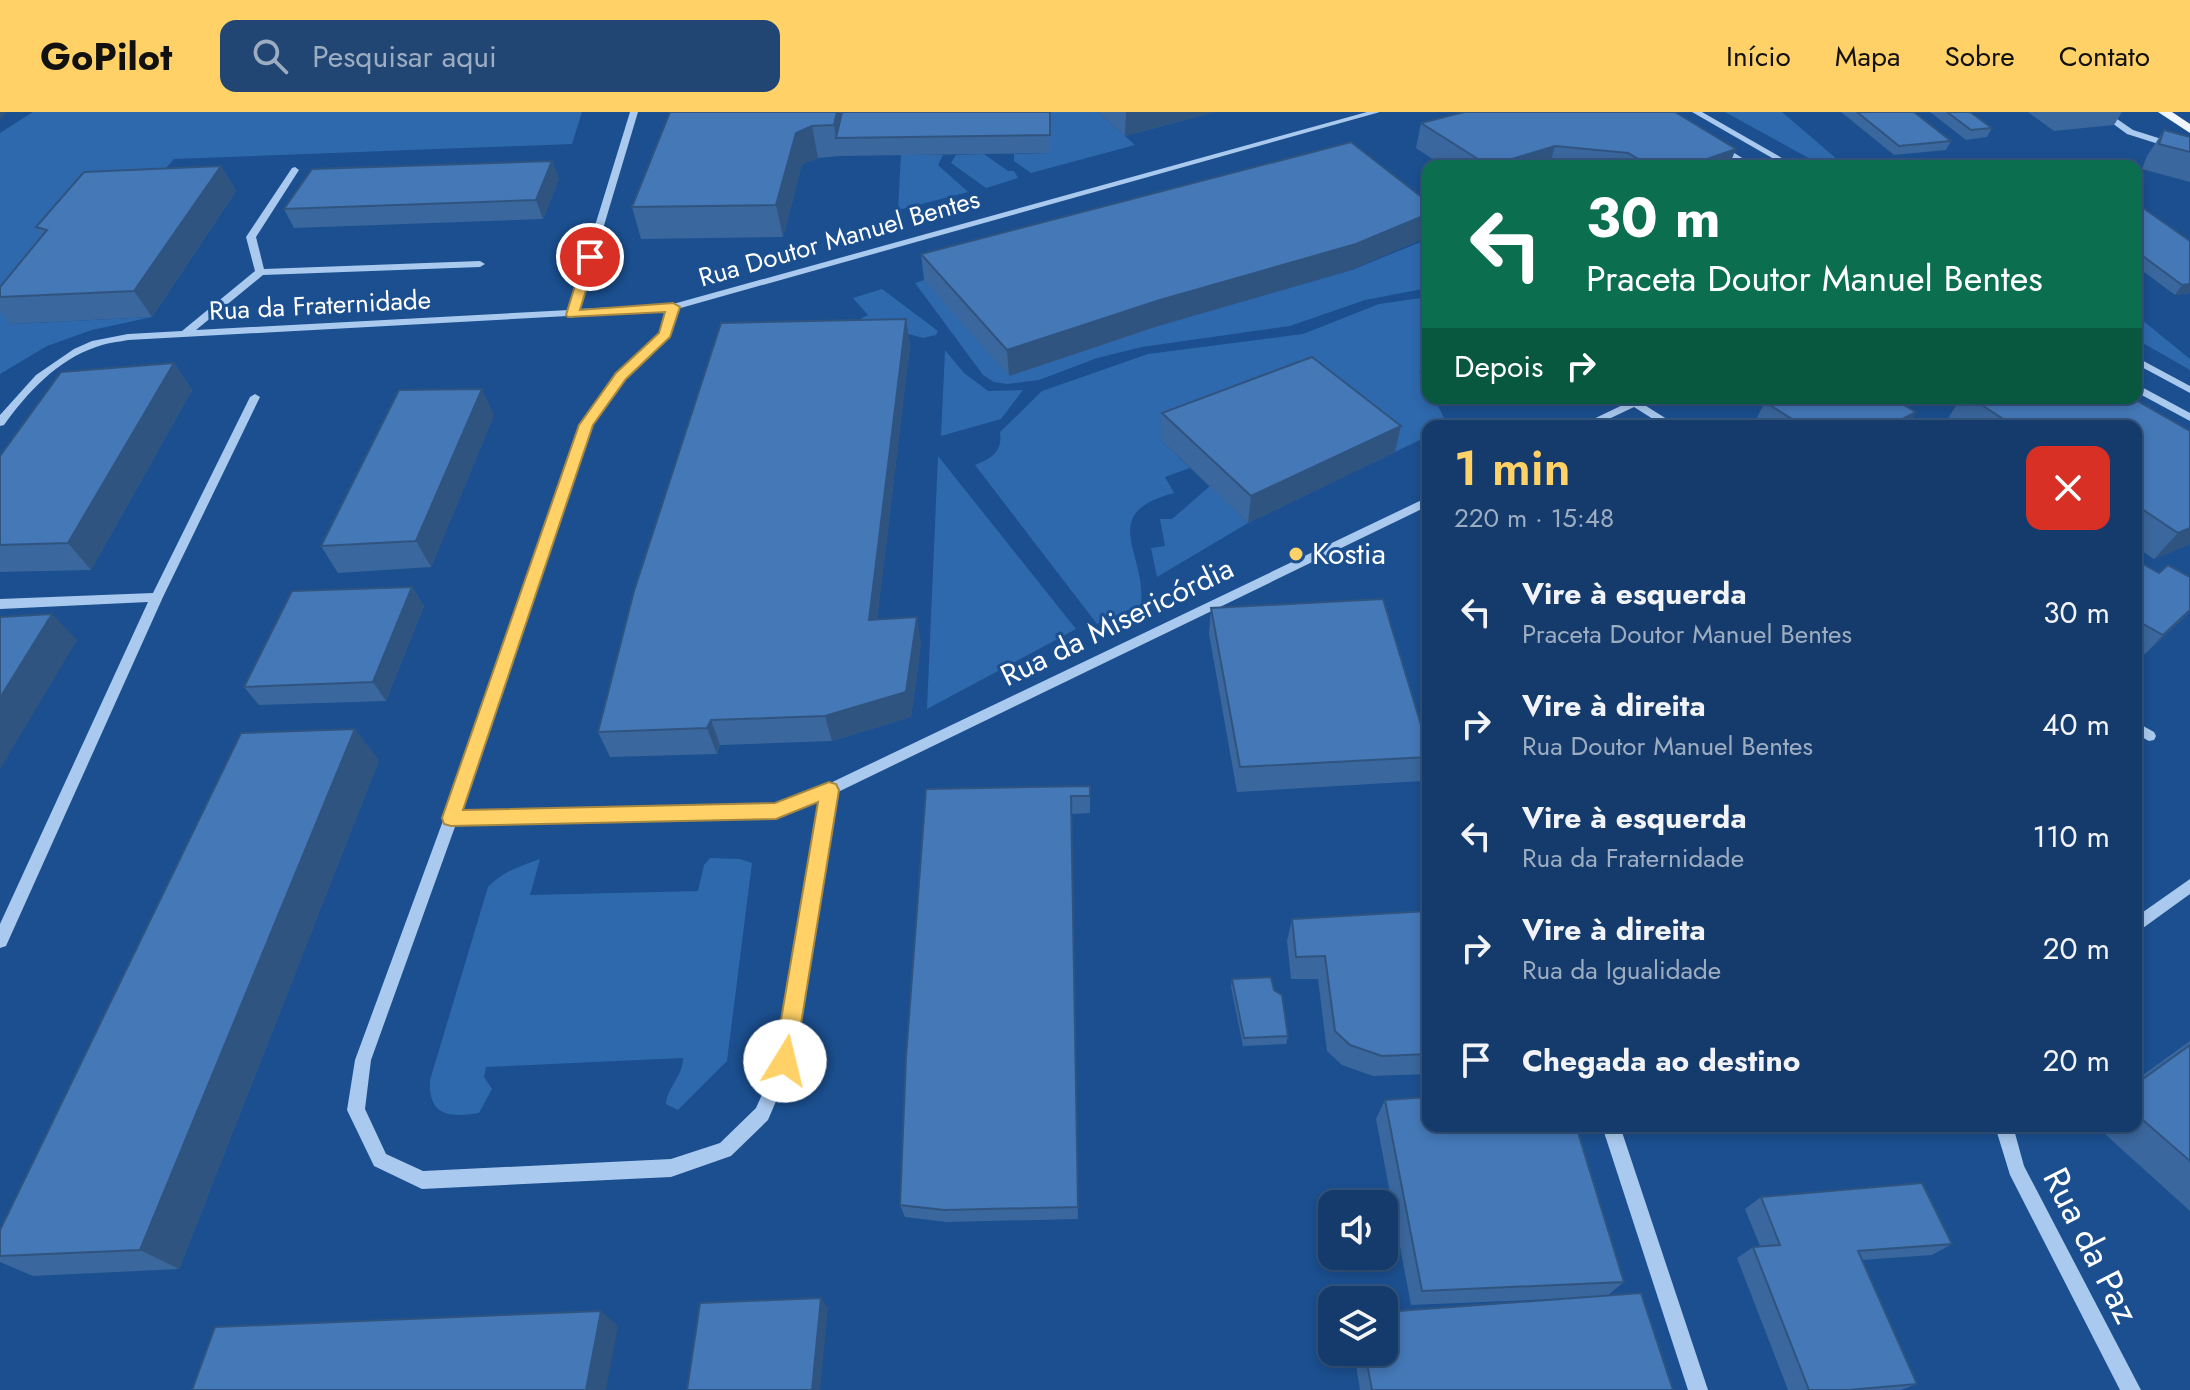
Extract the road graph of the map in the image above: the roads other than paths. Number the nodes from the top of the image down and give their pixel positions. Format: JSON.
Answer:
{"nodes":[{"id":1,"x":634,"y":112,"type":"edge"},
{"id":2,"x":1376,"y":112,"type":"edge"},
{"id":3,"x":1696,"y":112,"type":"edge"},
{"id":4,"x":2101,"y":112,"type":"edge"},
{"id":5,"x":2164,"y":112,"type":"edge"},
{"id":6,"x":2190,"y":129,"type":"edge"},
{"id":7,"x":1711,"y":143,"type":"edge"},
{"id":8,"x":2190,"y":151,"type":"edge"},
{"id":9,"x":1741,"y":160,"type":"edge"},
{"id":10,"x":1781,"y":160,"type":"edge"},
{"id":11,"x":295,"y":170,"type":"dead end"},
{"id":12,"x":480,"y":264,"type":"dead end"},
{"id":13,"x":260,"y":272,"type":"junction"},
{"id":14,"x":673,"y":307,"type":"junction"},
{"id":15,"x":572,"y":315,"type":"junction"},
{"id":16,"x":185,"y":334,"type":"junction"},
{"id":17,"x":2142,"y":363,"type":"edge"},
{"id":18,"x":2142,"y":390,"type":"edge"},
{"id":19,"x":2190,"y":390,"type":"edge"},
{"id":20,"x":255,"y":397,"type":"dead end"},
{"id":21,"x":1631,"y":404,"type":"edge"},
{"id":22,"x":1638,"y":404,"type":"edge"},
{"id":23,"x":2190,"y":418,"type":"edge"},
{"id":24,"x":1598,"y":420,"type":"edge"},
{"id":25,"x":1663,"y":420,"type":"edge"},
{"id":26,"x":0,"y":423,"type":"edge"},
{"id":27,"x":1422,"y":504,"type":"edge"},
{"id":28,"x":157,"y":597,"type":"junction"},
{"id":29,"x":0,"y":604,"type":"edge"},
{"id":30,"x":2142,"y":731,"type":"edge"},
{"id":31,"x":2149,"y":736,"type":"dead end"},
{"id":32,"x":829,"y":790,"type":"junction"},
{"id":33,"x":451,"y":818,"type":"junction"},
{"id":34,"x":2190,"y":885,"type":"edge"},
{"id":35,"x":2142,"y":921,"type":"edge"},
{"id":36,"x":0,"y":941,"type":"edge"},
{"id":37,"x":1613,"y":1132,"type":"edge"},
{"id":38,"x":2006,"y":1132,"type":"edge"},
{"id":39,"x":1698,"y":1390,"type":"edge"},
{"id":40,"x":2131,"y":1390,"type":"edge"}],
"edges":[{"from":1,"to":15,"type":"street"},
{"from":2,"to":14,"type":"street","name":"Rua Doutor Manuel Bentes"},
{"from":3,"to":10,"type":"street"},
{"from":4,"to":8,"type":"street"},
{"from":5,"to":6,"type":"main road"},
{"from":7,"to":9,"type":"street"},
{"from":11,"to":13,"type":"street"},
{"from":12,"to":13,"type":"street"},
{"from":13,"to":16,"type":"street"},
{"from":14,"to":15,"type":"street","name":"Rua da Fraternidade"},
{"from":14,"to":33,"type":"street","name":"Rua Doutor Manuel Bentes"},
{"from":15,"to":16,"type":"street","name":"Rua da Fraternidade"},
{"from":16,"to":26,"type":"street","name":"Rua da Fraternidade"},
{"from":17,"to":19,"type":"street"},
{"from":18,"to":23,"type":"street"},
{"from":20,"to":28,"type":"street"},
{"from":21,"to":24,"type":"street"},
{"from":22,"to":25,"type":"street"},
{"from":27,"to":32,"type":"street","name":"Rua da Misericórdia"},
{"from":28,"to":29,"type":"street"},
{"from":28,"to":36,"type":"street"},
{"from":30,"to":31,"type":"street"},
{"from":32,"to":33,"type":"street","name":"Rua da Misericórdia"},
{"from":32,"to":33,"type":"street","name":"Rua Doutor Manuel Bentes"},
{"from":34,"to":35,"type":"street"},
{"from":37,"to":39,"type":"street"},
{"from":38,"to":40,"type":"street","name":"Rua da Paz"}]}
